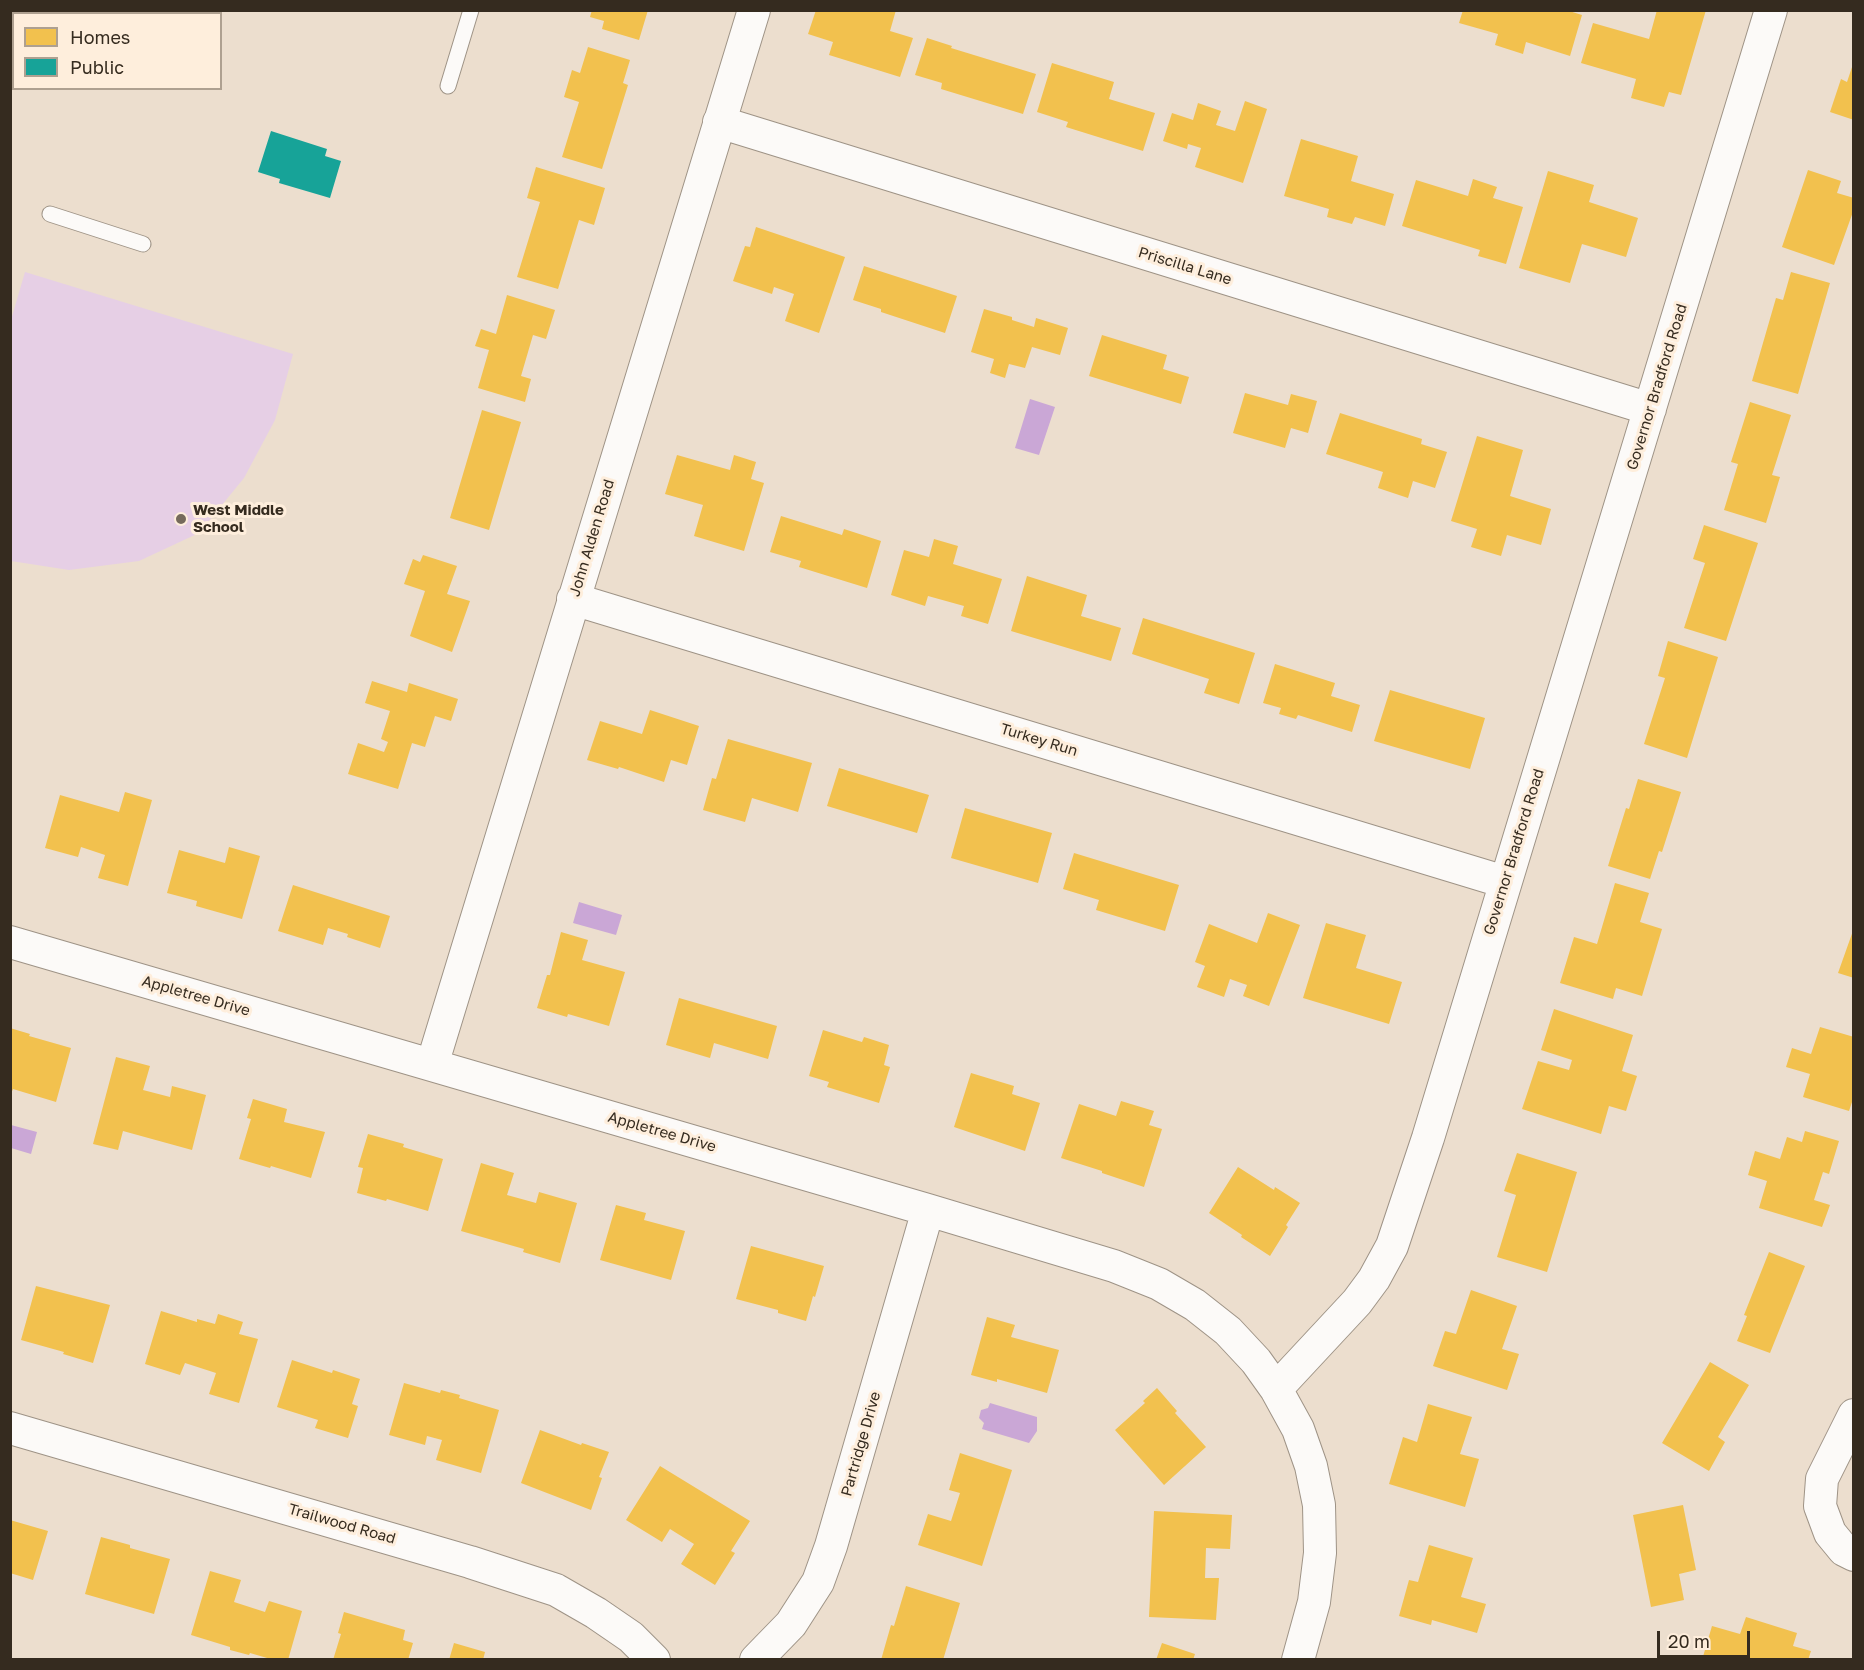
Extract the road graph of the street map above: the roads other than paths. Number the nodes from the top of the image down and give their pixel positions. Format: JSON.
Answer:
{"nodes":[{"id":1,"x":471,"y":10,"type":"edge"},
{"id":2,"x":754,"y":10,"type":"edge"},
{"id":3,"x":1771,"y":10,"type":"edge"},
{"id":4,"x":448,"y":86,"type":"dead end"},
{"id":5,"x":719,"y":122,"type":"junction"},
{"id":6,"x":50,"y":214,"type":"dead end"},
{"id":7,"x":143,"y":244,"type":"dead end"},
{"id":8,"x":1650,"y":409,"type":"junction"},
{"id":9,"x":573,"y":598,"type":"junction"},
{"id":10,"x":1505,"y":882,"type":"junction"},
{"id":11,"x":10,"y":942,"type":"edge"},
{"id":12,"x":432,"y":1065,"type":"junction"},
{"id":13,"x":928,"y":1210,"type":"junction"},
{"id":14,"x":1276,"y":1389,"type":"junction"},
{"id":15,"x":1854,"y":1415,"type":"edge"},
{"id":16,"x":10,"y":1428,"type":"edge"},
{"id":17,"x":1854,"y":1555,"type":"edge"},
{"id":18,"x":654,"y":1659,"type":"edge"},
{"id":19,"x":756,"y":1659,"type":"edge"},
{"id":20,"x":1298,"y":1659,"type":"edge"}],
"edges":[{"from":1,"to":4,"type":"lane"},
{"from":2,"to":5,"type":"street","name":"John Alden Road"},
{"from":3,"to":8,"type":"street","name":"Governor Bradford Road"},
{"from":5,"to":8,"type":"street","name":"Priscilla Lane"},
{"from":5,"to":9,"type":"street","name":"John Alden Road"},
{"from":6,"to":7,"type":"lane"},
{"from":8,"to":10,"type":"street","name":"Governor Bradford Road"},
{"from":9,"to":10,"type":"street","name":"Turkey Run"},
{"from":9,"to":12,"type":"street","name":"John Alden Road"},
{"from":10,"to":14,"type":"street","name":"Governor Bradford Road"},
{"from":11,"to":12,"type":"street","name":"Appletree Drive"},
{"from":12,"to":13,"type":"street","name":"Appletree Drive"},
{"from":13,"to":14,"type":"street","name":"Appletree Drive"},
{"from":13,"to":19,"type":"street","name":"Partridge Drive"},
{"from":14,"to":20,"type":"street"},
{"from":15,"to":17,"type":"street"},
{"from":16,"to":18,"type":"street","name":"Trailwood Road"}]}
